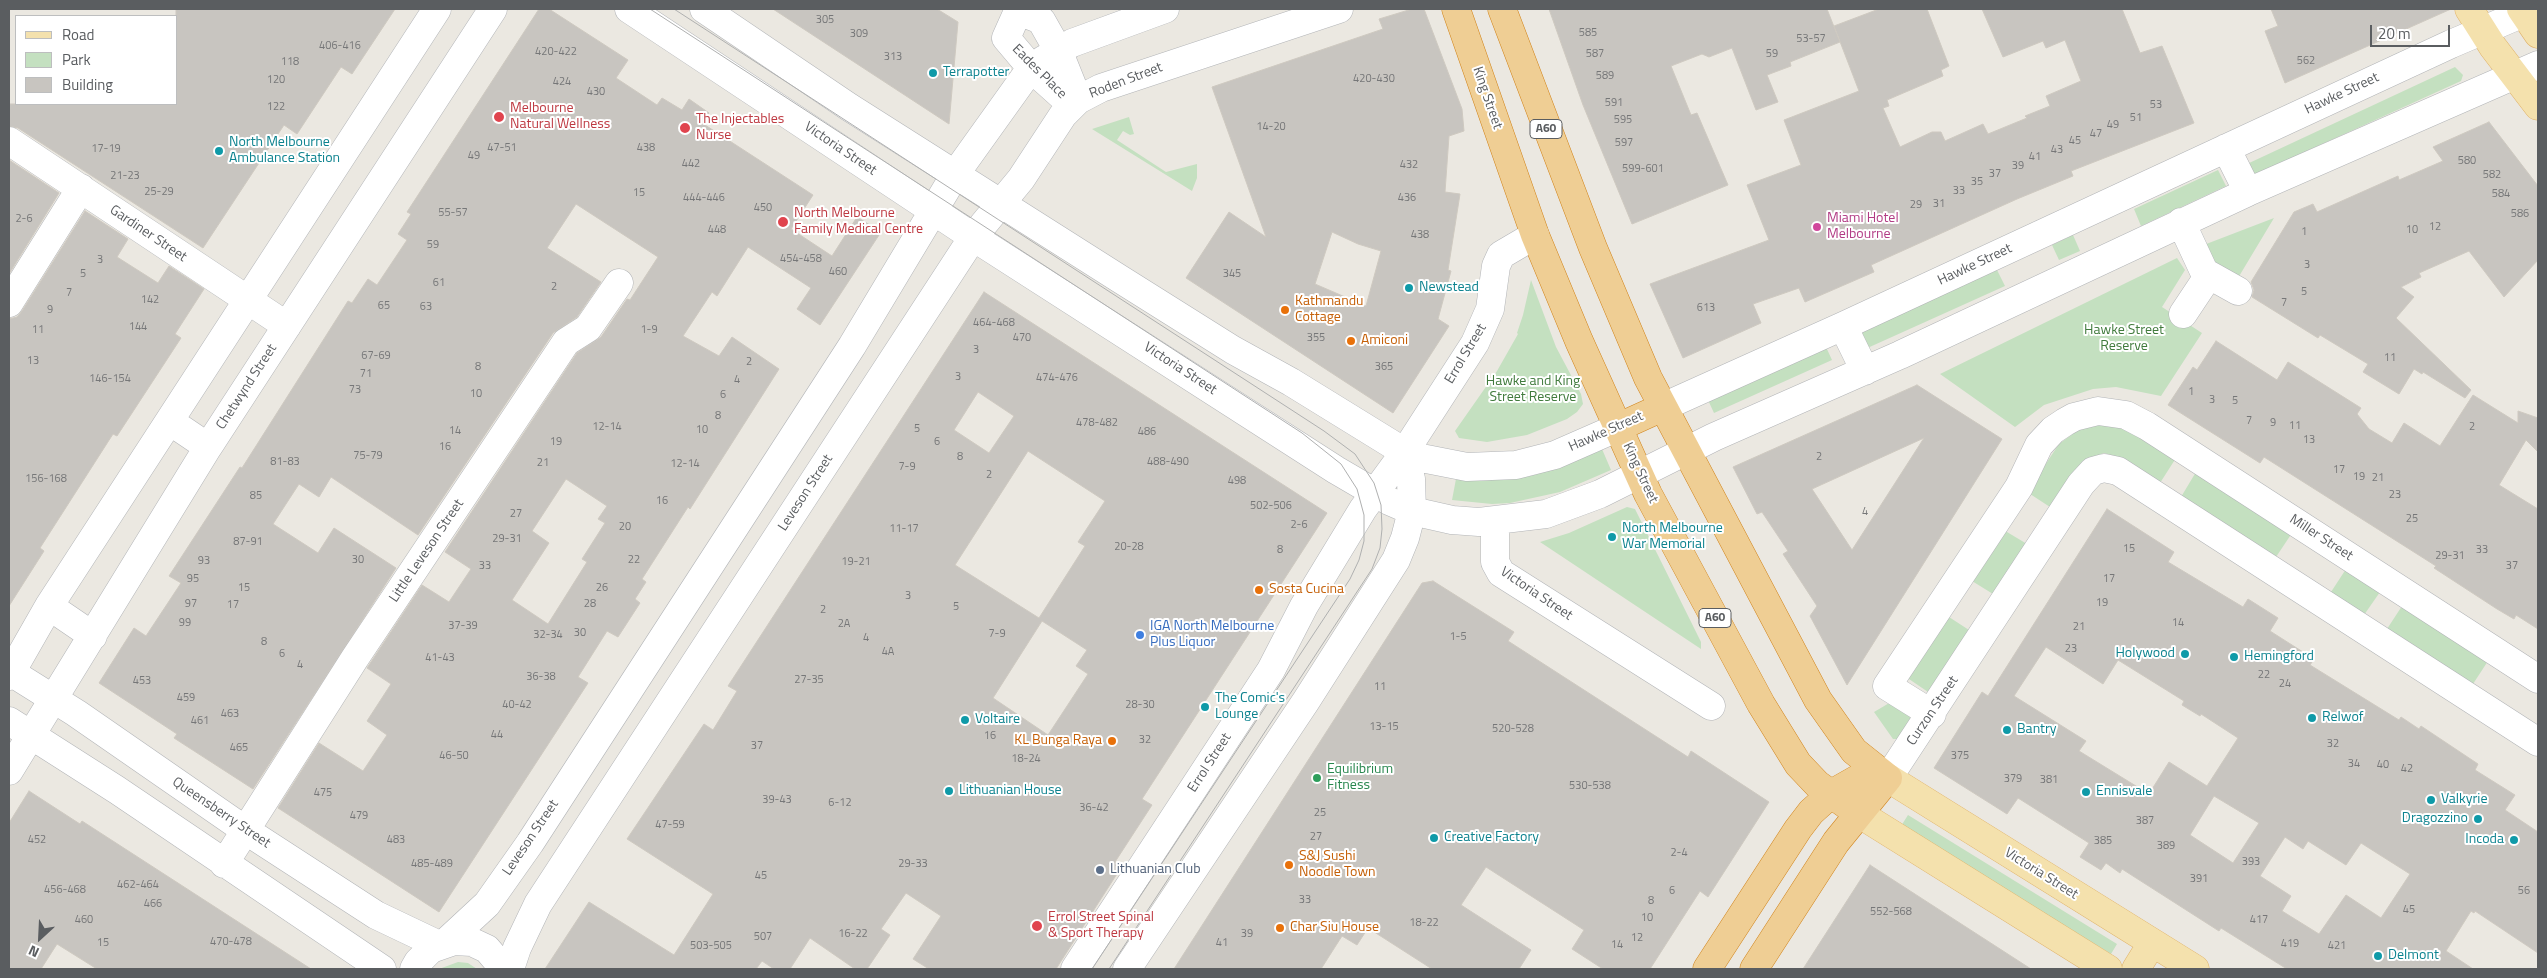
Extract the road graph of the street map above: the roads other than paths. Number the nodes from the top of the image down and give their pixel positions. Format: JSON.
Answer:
{"nodes":[{"id":1,"x":437,"y":9,"type":"edge"},
{"id":2,"x":629,"y":9,"type":"edge"},
{"id":3,"x":704,"y":9,"type":"edge"},
{"id":4,"x":1165,"y":9,"type":"edge"},
{"id":5,"x":1339,"y":9,"type":"edge"},
{"id":6,"x":1456,"y":9,"type":"edge"},
{"id":7,"x":1502,"y":9,"type":"edge"},
{"id":8,"x":1019,"y":10,"type":"edge"},
{"id":9,"x":485,"y":11,"type":"edge"},
{"id":10,"x":2529,"y":16,"type":"edge"},
{"id":11,"x":2475,"y":20,"type":"edge"},
{"id":12,"x":1058,"y":50,"type":"junction"},
{"id":13,"x":1033,"y":70,"type":"junction"},
{"id":14,"x":2526,"y":70,"type":"edge"},
{"id":15,"x":1075,"y":102,"type":"junction"},
{"id":16,"x":2538,"y":106,"type":"edge"},
{"id":17,"x":9,"y":141,"type":"edge"},
{"id":18,"x":2226,"y":148,"type":"junction"},
{"id":19,"x":956,"y":173,"type":"junction"},
{"id":20,"x":81,"y":188,"type":"junction"},
{"id":21,"x":2248,"y":192,"type":"junction"},
{"id":22,"x":1000,"y":203,"type":"junction"},
{"id":23,"x":933,"y":211,"type":"junction"},
{"id":24,"x":2181,"y":222,"type":"junction"},
{"id":25,"x":1535,"y":235,"type":"junction"},
{"id":26,"x":973,"y":237,"type":"junction"},
{"id":27,"x":2204,"y":272,"type":"junction"},
{"id":28,"x":619,"y":283,"type":"dead end"},
{"id":29,"x":2238,"y":291,"type":"dead end"},
{"id":30,"x":248,"y":300,"type":"junction"},
{"id":31,"x":9,"y":304,"type":"edge"},
{"id":32,"x":2183,"y":314,"type":"dead end"},
{"id":33,"x":287,"y":326,"type":"junction"},
{"id":34,"x":1843,"y":326,"type":"junction"},
{"id":35,"x":1865,"y":371,"type":"junction"},
{"id":36,"x":1662,"y":407,"type":"junction"},
{"id":37,"x":171,"y":422,"type":"junction"},
{"id":38,"x":1619,"y":427,"type":"junction"},
{"id":39,"x":208,"y":447,"type":"junction"},
{"id":40,"x":1685,"y":450,"type":"junction"},
{"id":41,"x":1404,"y":453,"type":"junction"},
{"id":42,"x":1640,"y":476,"type":"junction"},
{"id":43,"x":1374,"y":493,"type":"junction"},
{"id":44,"x":1412,"y":511,"type":"junction"},
{"id":45,"x":738,"y":520,"type":"junction"},
{"id":46,"x":1494,"y":522,"type":"junction"},
{"id":47,"x":774,"y":542,"type":"junction"},
{"id":48,"x":49,"y":606,"type":"junction"},
{"id":49,"x":93,"y":636,"type":"junction"},
{"id":50,"x":10,"y":673,"type":"edge"},
{"id":51,"x":2538,"y":679,"type":"edge"},
{"id":52,"x":54,"y":699,"type":"junction"},
{"id":53,"x":1711,"y":706,"type":"dead end"},
{"id":54,"x":1932,"y":714,"type":"junction"},
{"id":55,"x":9,"y":721,"type":"edge"},
{"id":56,"x":605,"y":725,"type":"junction"},
{"id":57,"x":32,"y":735,"type":"junction"},
{"id":58,"x":2538,"y":742,"type":"edge"},
{"id":59,"x":639,"y":748,"type":"junction"},
{"id":60,"x":9,"y":771,"type":"edge"},
{"id":61,"x":1881,"y":774,"type":"junction"},
{"id":62,"x":1831,"y":794,"type":"junction"},
{"id":63,"x":1180,"y":810,"type":"junction"},
{"id":64,"x":1858,"y":813,"type":"junction"},
{"id":65,"x":246,"y":830,"type":"junction"},
{"id":66,"x":1217,"y":834,"type":"junction"},
{"id":67,"x":224,"y":864,"type":"junction"},
{"id":68,"x":376,"y":915,"type":"junction"},
{"id":69,"x":2152,"y":942,"type":"junction"},
{"id":70,"x":442,"y":943,"type":"junction"},
{"id":71,"x":1723,"y":946,"type":"junction"},
{"id":72,"x":355,"y":950,"type":"junction"},
{"id":73,"x":1755,"y":968,"type":"edge"},
{"id":74,"x":382,"y":969,"type":"edge"},
{"id":75,"x":414,"y":969,"type":"edge"},
{"id":76,"x":504,"y":969,"type":"edge"},
{"id":77,"x":510,"y":969,"type":"edge"},
{"id":78,"x":1075,"y":969,"type":"edge"},
{"id":79,"x":1127,"y":969,"type":"edge"},
{"id":80,"x":1708,"y":969,"type":"edge"},
{"id":81,"x":2108,"y":969,"type":"edge"},
{"id":82,"x":2136,"y":969,"type":"edge"},
{"id":83,"x":2195,"y":969,"type":"edge"}],
"edges":[{"from":1,"to":30,"type":"street"},
{"from":2,"to":23,"type":"street","name":"Victoria Street"},
{"from":3,"to":19,"type":"street"},
{"from":4,"to":12,"type":"street"},
{"from":5,"to":15,"type":"street","name":"Roden Street"},
{"from":6,"to":25,"type":"highway","name":"King Street","number":"A60"},
{"from":7,"to":36,"type":"highway","number":"A60"},
{"from":8,"to":12,"type":"street","name":"Eades Place"},
{"from":8,"to":13,"type":"street","name":"Eades Place"},
{"from":9,"to":33,"type":"street","name":"Chetwynd Street"},
{"from":10,"to":11,"type":"street","name":"Hawke Street"},
{"from":11,"to":14,"type":"main road"},
{"from":11,"to":18,"type":"street","name":"Hawke Street"},
{"from":12,"to":13,"type":"street"},
{"from":12,"to":15,"type":"street","name":"Eades Place"},
{"from":13,"to":15,"type":"street","name":"Eades Place"},
{"from":13,"to":19,"type":"street"},
{"from":14,"to":16,"type":"main road"},
{"from":14,"to":21,"type":"street"},
{"from":15,"to":22,"type":"street","name":"Roden Street"},
{"from":17,"to":20,"type":"street","name":"Gardiner Street"},
{"from":18,"to":21,"type":"street"},
{"from":18,"to":34,"type":"street","name":"Hawke Street"},
{"from":19,"to":22,"type":"street"},
{"from":19,"to":23,"type":"street"},
{"from":20,"to":30,"type":"street","name":"Gardiner Street"},
{"from":20,"to":31,"type":"street"},
{"from":21,"to":24,"type":"street"},
{"from":22,"to":26,"type":"street","name":"Roden Street"},
{"from":22,"to":41,"type":"street"},
{"from":23,"to":26,"type":"street","name":"Victoria Street"},
{"from":23,"to":45,"type":"street","name":"Leveson Street"},
{"from":24,"to":27,"type":"street"},
{"from":24,"to":35,"type":"street"},
{"from":25,"to":38,"type":"highway","name":"King Street","number":"A60"},
{"from":25,"to":41,"type":"street","name":"Errol Street"},
{"from":26,"to":43,"type":"street","name":"Victoria Street"},
{"from":26,"to":47,"type":"street","name":"Leveson Street"},
{"from":27,"to":29,"type":"street"},
{"from":27,"to":32,"type":"street"},
{"from":28,"to":65,"type":"street","name":"Little Leveson Street"},
{"from":30,"to":33,"type":"street","name":"Gardiner Street"},
{"from":30,"to":37,"type":"street"},
{"from":33,"to":39,"type":"street","name":"Chetwynd Street"},
{"from":34,"to":35,"type":"street"},
{"from":34,"to":36,"type":"street","name":"Hawke Street"},
{"from":35,"to":40,"type":"street"},
{"from":36,"to":38,"type":"highway","name":"Hawke Street"},
{"from":36,"to":40,"type":"highway","number":"A60"},
{"from":37,"to":39,"type":"street"},
{"from":37,"to":48,"type":"street"},
{"from":38,"to":41,"type":"street","name":"Hawke Street"},
{"from":38,"to":42,"type":"highway","name":"King Street","number":"A60"},
{"from":39,"to":49,"type":"street","name":"Chetwynd Street"},
{"from":40,"to":42,"type":"street"},
{"from":40,"to":61,"type":"highway","number":"A60"},
{"from":41,"to":43,"type":"street","name":"Errol Street"},
{"from":41,"to":44,"type":"street"},
{"from":42,"to":46,"type":"street"},
{"from":42,"to":62,"type":"highway","name":"King Street","number":"A60"},
{"from":43,"to":44,"type":"street","name":"Victoria Street"},
{"from":43,"to":63,"type":"street","name":"Errol Street"},
{"from":44,"to":46,"type":"street","name":"Victoria Street"},
{"from":44,"to":66,"type":"street"},
{"from":45,"to":47,"type":"street"},
{"from":45,"to":56,"type":"street","name":"Leveson Street"},
{"from":46,"to":53,"type":"street","name":"Victoria Street"},
{"from":47,"to":59,"type":"street","name":"Leveson Street"},
{"from":48,"to":49,"type":"street"},
{"from":48,"to":50,"type":"street"},
{"from":49,"to":52,"type":"street","name":"Chetwynd Street"},
{"from":50,"to":52,"type":"street","name":"Queensberry Street"},
{"from":51,"to":54,"type":"street","name":"Miller Street"},
{"from":52,"to":57,"type":"street","name":"Chetwynd Street"},
{"from":52,"to":65,"type":"street","name":"Queensberry Street"},
{"from":54,"to":58,"type":"street","name":"Curzon Street"},
{"from":54,"to":61,"type":"street","name":"Curzon Street"},
{"from":55,"to":57,"type":"street"},
{"from":56,"to":59,"type":"street"},
{"from":56,"to":70,"type":"street","name":"Leveson Street"},
{"from":57,"to":60,"type":"street","name":"Chetwynd Street"},
{"from":57,"to":67,"type":"street"},
{"from":59,"to":77,"type":"street","name":"Leveson Street"},
{"from":61,"to":62,"type":"highway","name":"Curzon Street"},
{"from":61,"to":64,"type":"highway","name":"Curzon Street"},
{"from":61,"to":69,"type":"main road","name":"Victoria Street"},
{"from":62,"to":64,"type":"highway","name":"King Street"},
{"from":62,"to":71,"type":"highway","name":"Curzon Street"},
{"from":63,"to":66,"type":"street"},
{"from":63,"to":78,"type":"street","name":"Errol Street"},
{"from":64,"to":73,"type":"highway","name":"Curzon Street"},
{"from":64,"to":81,"type":"main road"},
{"from":65,"to":67,"type":"street","name":"Little Leveson Street"},
{"from":65,"to":68,"type":"street","name":"Queensberry Street"},
{"from":66,"to":79,"type":"street"},
{"from":67,"to":72,"type":"street"},
{"from":68,"to":70,"type":"street","name":"Queensberry Street"},
{"from":68,"to":72,"type":"street"},
{"from":69,"to":82,"type":"main road"},
{"from":69,"to":83,"type":"main road","name":"Victoria Street"},
{"from":70,"to":75,"type":"street","name":"Leveson Street"},
{"from":70,"to":76,"type":"street"},
{"from":71,"to":73,"type":"highway"},
{"from":71,"to":80,"type":"highway","name":"Curzon Street"},
{"from":72,"to":74,"type":"street"}]}
